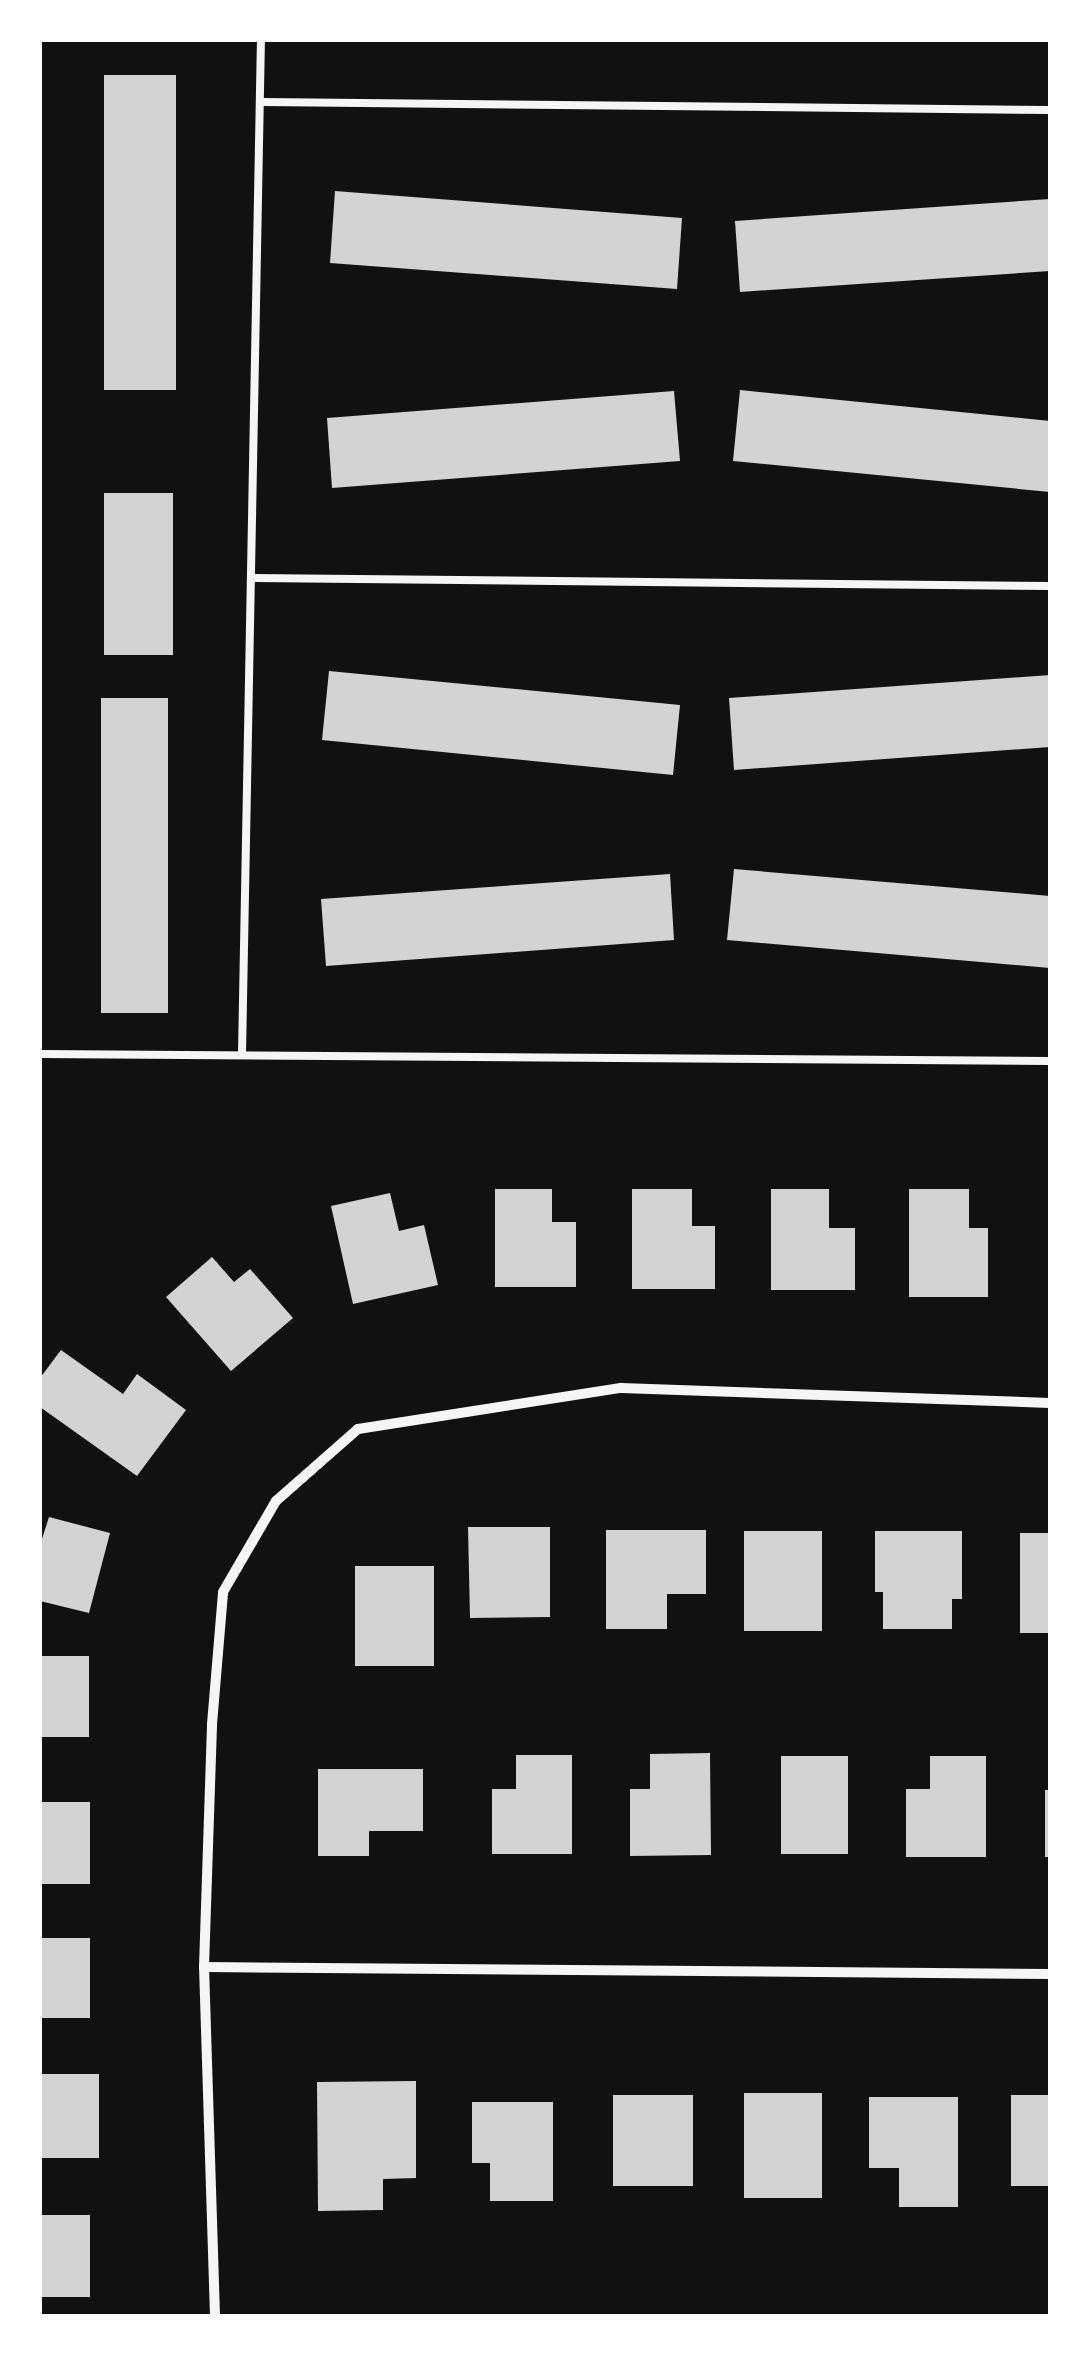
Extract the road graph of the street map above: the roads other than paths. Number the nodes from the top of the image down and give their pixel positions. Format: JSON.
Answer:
{"nodes":[{"id":1,"x":260,"y":40,"type":"edge"},
{"id":2,"x":262,"y":102,"type":"junction"},
{"id":3,"x":1050,"y":110,"type":"edge"},
{"id":4,"x":253,"y":578,"type":"junction"},
{"id":5,"x":1050,"y":586,"type":"edge"},
{"id":6,"x":40,"y":1054,"type":"edge"},
{"id":7,"x":242,"y":1054,"type":"junction"},
{"id":8,"x":1050,"y":1061,"type":"edge"},
{"id":9,"x":1050,"y":1403,"type":"edge"},
{"id":10,"x":204,"y":1967,"type":"junction"},
{"id":11,"x":1050,"y":1974,"type":"edge"},
{"id":12,"x":215,"y":2316,"type":"edge"}],
"edges":[{"from":1,"to":2,"type":"lane"},
{"from":2,"to":3,"type":"lane"},
{"from":2,"to":4,"type":"lane"},
{"from":4,"to":5,"type":"lane"},
{"from":4,"to":7,"type":"lane"},
{"from":6,"to":7,"type":"lane"},
{"from":7,"to":8,"type":"lane"},
{"from":9,"to":10,"type":"street"},
{"from":10,"to":11,"type":"street"},
{"from":10,"to":12,"type":"street"}]}
